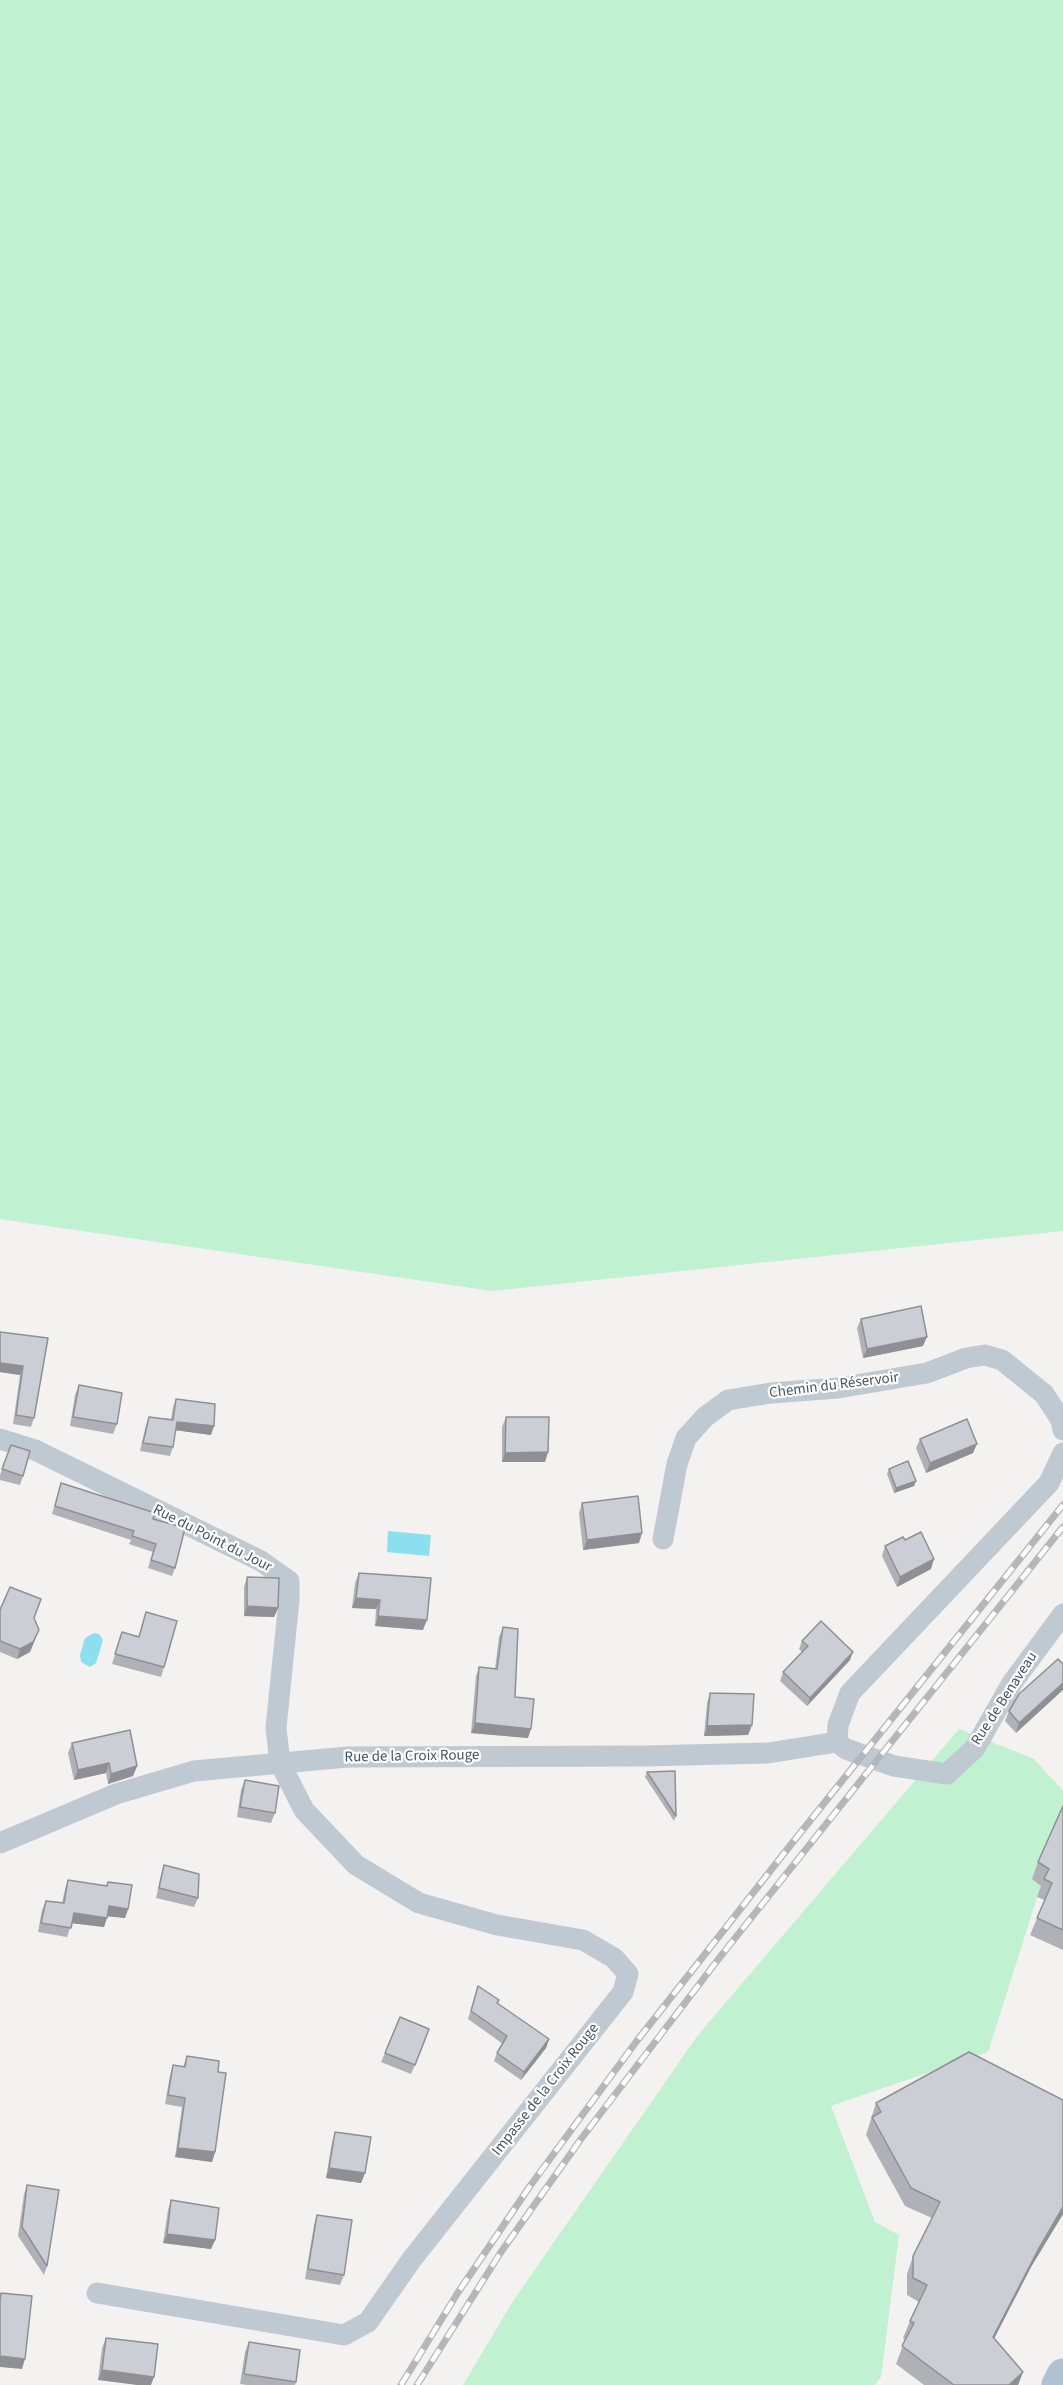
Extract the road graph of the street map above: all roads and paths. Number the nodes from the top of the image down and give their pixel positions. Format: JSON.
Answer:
{"nodes":[{"id":1,"x":1063,"y":1430,"type":"edge"},
{"id":2,"x":0,"y":1438,"type":"edge"},
{"id":3,"x":1063,"y":1453,"type":"edge"},
{"id":4,"x":663,"y":1539,"type":"dead end"},
{"id":5,"x":1063,"y":1614,"type":"edge"},
{"id":6,"x":837,"y":1743,"type":"junction"},
{"id":7,"x":280,"y":1763,"type":"junction"},
{"id":8,"x":0,"y":1843,"type":"edge"},
{"id":9,"x":97,"y":2293,"type":"dead end"},
{"id":10,"x":1063,"y":2375,"type":"edge"},
{"id":11,"x":1058,"y":2385,"type":"edge"}],
"edges":[{"from":1,"to":4,"type":"street","name":"Chemin du Réservoir"},
{"from":2,"to":7,"type":"street","name":"Rue du Point du Jour"},
{"from":3,"to":6,"type":"street"},
{"from":5,"to":6,"type":"street","name":"Rue de Benaveau"},
{"from":6,"to":7,"type":"street","name":"Rue de la Croix Rouge"},
{"from":7,"to":8,"type":"street","name":"Rue de la Croix Rouge"},
{"from":7,"to":9,"type":"street","name":"Impasse de la Croix Rouge"},
{"from":10,"to":11,"type":"main road"}]}
